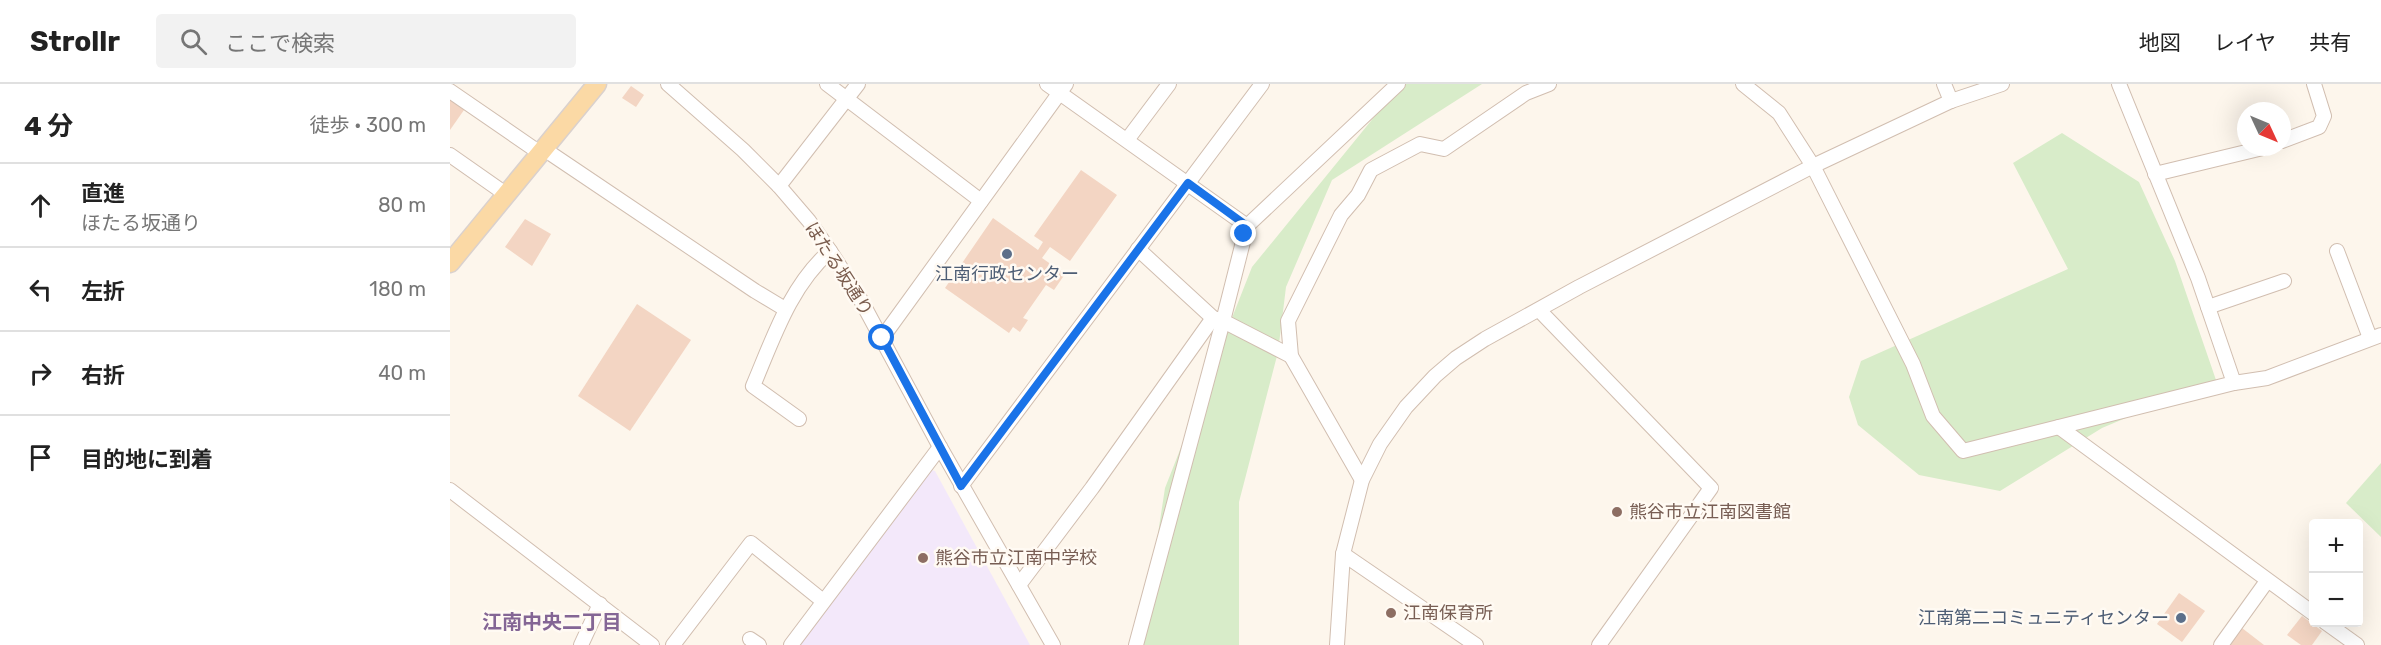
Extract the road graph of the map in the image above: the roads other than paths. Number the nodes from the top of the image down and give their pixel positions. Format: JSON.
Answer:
{"nodes":[{"id":1,"x":467,"y":84,"type":"edge"},
{"id":2,"x":597,"y":84,"type":"edge"},
{"id":3,"x":668,"y":84,"type":"edge"},
{"id":4,"x":827,"y":84,"type":"edge"},
{"id":5,"x":858,"y":84,"type":"edge"},
{"id":6,"x":1047,"y":84,"type":"edge"},
{"id":7,"x":1169,"y":84,"type":"edge"},
{"id":8,"x":1262,"y":84,"type":"edge"},
{"id":9,"x":1398,"y":84,"type":"edge"},
{"id":10,"x":1549,"y":84,"type":"edge"},
{"id":11,"x":1743,"y":84,"type":"edge"},
{"id":12,"x":1944,"y":84,"type":"edge"},
{"id":13,"x":2002,"y":84,"type":"edge"},
{"id":14,"x":2119,"y":84,"type":"edge"},
{"id":15,"x":2314,"y":84,"type":"edge"},
{"id":16,"x":1063,"y":88,"type":"edge"},
{"id":17,"x":454,"y":94,"type":"edge"},
{"id":18,"x":847,"y":99,"type":"junction"},
{"id":19,"x":1951,"y":101,"type":"junction"},
{"id":20,"x":2291,"y":138,"type":"edge"},
{"id":21,"x":1127,"y":140,"type":"junction"},
{"id":22,"x":542,"y":151,"type":"junction"},
{"id":23,"x":2237,"y":154,"type":"edge"},
{"id":24,"x":450,"y":155,"type":"edge"},
{"id":25,"x":1813,"y":166,"type":"junction"},
{"id":26,"x":2155,"y":174,"type":"junction"},
{"id":27,"x":1188,"y":183,"type":"junction"},
{"id":28,"x":779,"y":186,"type":"junction"},
{"id":29,"x":507,"y":195,"type":"junction"},
{"id":30,"x":981,"y":201,"type":"junction"},
{"id":31,"x":1247,"y":226,"type":"junction"},
{"id":32,"x":1138,"y":249,"type":"junction"},
{"id":33,"x":830,"y":251,"type":"junction"},
{"id":34,"x":2337,"y":251,"type":"dead end"},
{"id":35,"x":453,"y":256,"type":"edge"},
{"id":36,"x":2284,"y":280,"type":"dead end"},
{"id":37,"x":2208,"y":307,"type":"junction"},
{"id":38,"x":785,"y":309,"type":"junction"},
{"id":39,"x":1539,"y":310,"type":"junction"},
{"id":40,"x":1218,"y":319,"type":"junction"},
{"id":41,"x":2375,"y":337,"type":"edge"},
{"id":42,"x":882,"y":338,"type":"junction"},
{"id":43,"x":1291,"y":356,"type":"junction"},
{"id":44,"x":2234,"y":383,"type":"junction"},
{"id":45,"x":799,"y":419,"type":"dead end"},
{"id":46,"x":2059,"y":427,"type":"junction"},
{"id":47,"x":940,"y":447,"type":"junction"},
{"id":48,"x":1362,"y":480,"type":"junction"},
{"id":49,"x":961,"y":486,"type":"junction"},
{"id":50,"x":450,"y":490,"type":"edge"},
{"id":51,"x":1342,"y":554,"type":"junction"},
{"id":52,"x":2267,"y":582,"type":"junction"},
{"id":53,"x":1019,"y":585,"type":"junction"},
{"id":54,"x":823,"y":601,"type":"junction"},
{"id":55,"x":600,"y":604,"type":"junction"},
{"id":56,"x":2309,"y":611,"type":"edge"},
{"id":57,"x":2332,"y":627,"type":"edge"},
{"id":58,"x":581,"y":645,"type":"edge"},
{"id":59,"x":652,"y":645,"type":"edge"},
{"id":60,"x":673,"y":645,"type":"edge"},
{"id":61,"x":790,"y":645,"type":"edge"},
{"id":62,"x":1053,"y":645,"type":"edge"},
{"id":63,"x":1136,"y":645,"type":"edge"},
{"id":64,"x":1337,"y":645,"type":"edge"},
{"id":65,"x":1476,"y":645,"type":"edge"},
{"id":66,"x":1599,"y":645,"type":"edge"},
{"id":67,"x":2221,"y":645,"type":"edge"},
{"id":68,"x":2357,"y":645,"type":"edge"}],
"edges":[{"from":1,"to":17,"type":"street"},
{"from":2,"to":22,"type":"main road"},
{"from":3,"to":28,"type":"street","name":"ほたる坂通り"},
{"from":4,"to":18,"type":"street"},
{"from":5,"to":18,"type":"street"},
{"from":6,"to":16,"type":"street"},
{"from":7,"to":21,"type":"street"},
{"from":8,"to":27,"type":"street"},
{"from":9,"to":31,"type":"street"},
{"from":10,"to":43,"type":"street"},
{"from":11,"to":25,"type":"street"},
{"from":12,"to":19,"type":"street"},
{"from":13,"to":19,"type":"street"},
{"from":14,"to":26,"type":"street"},
{"from":15,"to":20,"type":"street"},
{"from":16,"to":21,"type":"street"},
{"from":16,"to":30,"type":"street"},
{"from":17,"to":22,"type":"street"},
{"from":18,"to":28,"type":"street"},
{"from":18,"to":30,"type":"street"},
{"from":19,"to":25,"type":"street"},
{"from":21,"to":27,"type":"street"},
{"from":22,"to":29,"type":"main road"},
{"from":22,"to":38,"type":"street"},
{"from":23,"to":26,"type":"street"},
{"from":24,"to":29,"type":"street"},
{"from":25,"to":39,"type":"street"},
{"from":25,"to":46,"type":"street"},
{"from":26,"to":37,"type":"street"},
{"from":27,"to":31,"type":"street"},
{"from":27,"to":32,"type":"street"},
{"from":28,"to":33,"type":"street","name":"ほたる坂通り"},
{"from":29,"to":35,"type":"main road"},
{"from":30,"to":42,"type":"street"},
{"from":31,"to":40,"type":"street"},
{"from":32,"to":40,"type":"street"},
{"from":32,"to":49,"type":"street"},
{"from":33,"to":38,"type":"street"},
{"from":33,"to":42,"type":"street","name":"ほたる坂通り"},
{"from":34,"to":41,"type":"street"},
{"from":36,"to":37,"type":"street"},
{"from":37,"to":44,"type":"street"},
{"from":38,"to":45,"type":"street"},
{"from":39,"to":48,"type":"street"},
{"from":39,"to":66,"type":"street"},
{"from":40,"to":43,"type":"street"},
{"from":40,"to":53,"type":"street"},
{"from":40,"to":63,"type":"street"},
{"from":41,"to":44,"type":"street"},
{"from":42,"to":47,"type":"street","name":"ほたる坂通り"},
{"from":43,"to":48,"type":"street"},
{"from":44,"to":46,"type":"street"},
{"from":46,"to":52,"type":"street"},
{"from":47,"to":49,"type":"street","name":"ほたる坂通り"},
{"from":47,"to":54,"type":"street"},
{"from":48,"to":51,"type":"street"},
{"from":49,"to":53,"type":"street","name":"ほたる坂通り"},
{"from":50,"to":55,"type":"street"},
{"from":51,"to":64,"type":"street"},
{"from":51,"to":65,"type":"street"},
{"from":52,"to":56,"type":"street"},
{"from":52,"to":67,"type":"street"},
{"from":53,"to":62,"type":"street","name":"ほたる坂通り"},
{"from":54,"to":60,"type":"street"},
{"from":54,"to":61,"type":"street"},
{"from":55,"to":58,"type":"street"},
{"from":55,"to":59,"type":"street"},
{"from":57,"to":68,"type":"street"}]}
